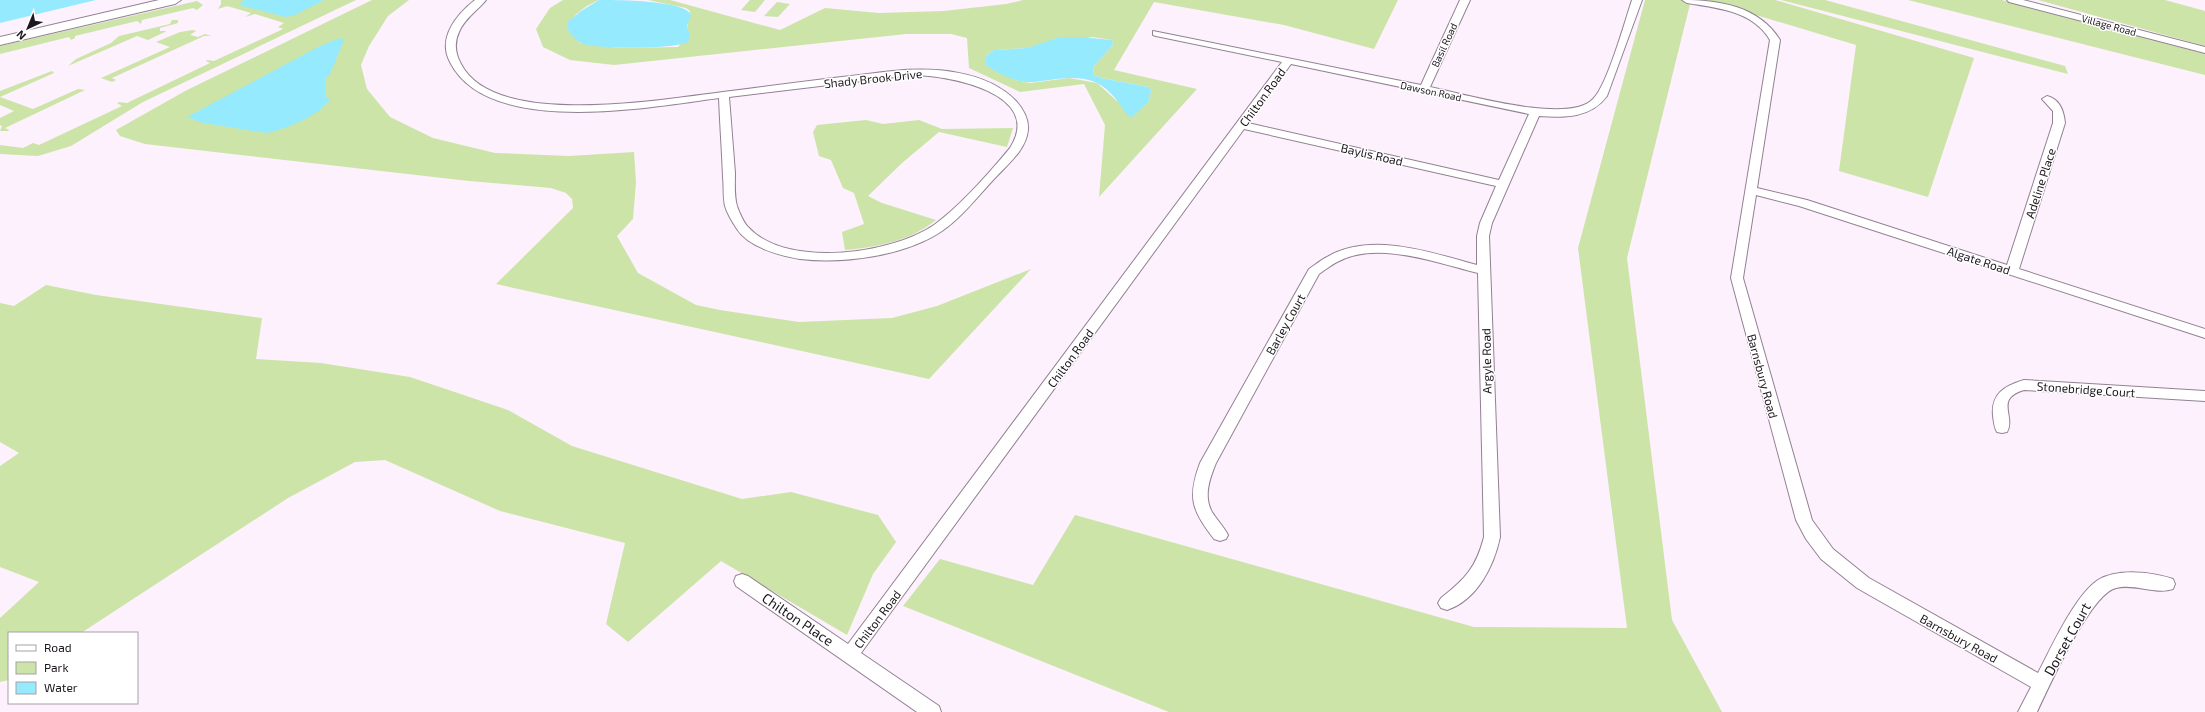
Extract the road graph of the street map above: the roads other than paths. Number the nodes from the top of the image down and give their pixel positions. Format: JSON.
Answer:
{"nodes":[{"id":1,"x":175,"y":0,"type":"edge"},
{"id":2,"x":482,"y":0,"type":"edge"},
{"id":3,"x":1465,"y":0,"type":"edge"},
{"id":4,"x":1637,"y":0,"type":"edge"},
{"id":5,"x":1687,"y":0,"type":"edge"},
{"id":6,"x":2012,"y":0,"type":"edge"},
{"id":7,"x":1156,"y":33,"type":"dead end"},
{"id":8,"x":0,"y":41,"type":"edge"},
{"id":9,"x":2205,"y":50,"type":"edge"},
{"id":10,"x":1288,"y":61,"type":"junction"},
{"id":11,"x":1424,"y":89,"type":"junction"},
{"id":12,"x":724,"y":95,"type":"junction"},
{"id":13,"x":2047,"y":99,"type":"dead end"},
{"id":14,"x":1535,"y":112,"type":"junction"},
{"id":15,"x":1241,"y":124,"type":"junction"},
{"id":16,"x":1502,"y":184,"type":"junction"},
{"id":17,"x":1751,"y":190,"type":"junction"},
{"id":18,"x":1484,"y":271,"type":"junction"},
{"id":19,"x":2012,"y":271,"type":"junction"},
{"id":20,"x":2205,"y":334,"type":"edge"},
{"id":21,"x":2205,"y":396,"type":"edge"},
{"id":22,"x":2002,"y":428,"type":"dead end"},
{"id":23,"x":1220,"y":535,"type":"dead end"},
{"id":24,"x":742,"y":581,"type":"dead end"},
{"id":25,"x":2167,"y":584,"type":"dead end"},
{"id":26,"x":1447,"y":603,"type":"dead end"},
{"id":27,"x":850,"y":655,"type":"junction"},
{"id":28,"x":2042,"y":684,"type":"junction"},
{"id":29,"x":932,"y":712,"type":"edge"},
{"id":30,"x":2027,"y":712,"type":"edge"}],
"edges":[{"from":1,"to":8,"type":"street"},
{"from":2,"to":12,"type":"street","name":"Shady Brook Drive"},
{"from":3,"to":11,"type":"street","name":"Basil Road"},
{"from":4,"to":14,"type":"street","name":"Dawson Road"},
{"from":5,"to":17,"type":"street","name":"Barnsbury Road"},
{"from":6,"to":9,"type":"street","name":"Village Road"},
{"from":7,"to":10,"type":"street","name":"Dawson Road"},
{"from":10,"to":11,"type":"street","name":"Dawson Road"},
{"from":10,"to":15,"type":"street","name":"Chilton Road"},
{"from":11,"to":14,"type":"street","name":"Dawson Road"},
{"from":12,"to":12,"type":"street","name":"Shady Brook Drive"},
{"from":13,"to":19,"type":"street","name":"Adeline Place"},
{"from":14,"to":16,"type":"street","name":"Argyle Road"},
{"from":15,"to":16,"type":"street","name":"Baylis Road"},
{"from":15,"to":27,"type":"street","name":"Chilton Road"},
{"from":16,"to":18,"type":"street","name":"Argyle Road"},
{"from":17,"to":19,"type":"street","name":"Algate Road"},
{"from":17,"to":28,"type":"street","name":"Barnsbury Road"},
{"from":18,"to":23,"type":"street","name":"Barley Court"},
{"from":18,"to":26,"type":"street","name":"Argyle Road"},
{"from":19,"to":20,"type":"street","name":"Algate Road"},
{"from":21,"to":22,"type":"street","name":"Stonebridge Court"},
{"from":24,"to":27,"type":"street","name":"Chilton Place"},
{"from":25,"to":28,"type":"street","name":"Dorset Court"},
{"from":27,"to":29,"type":"street","name":"Chilton Place"},
{"from":28,"to":30,"type":"street","name":"Dorset Court"}]}
